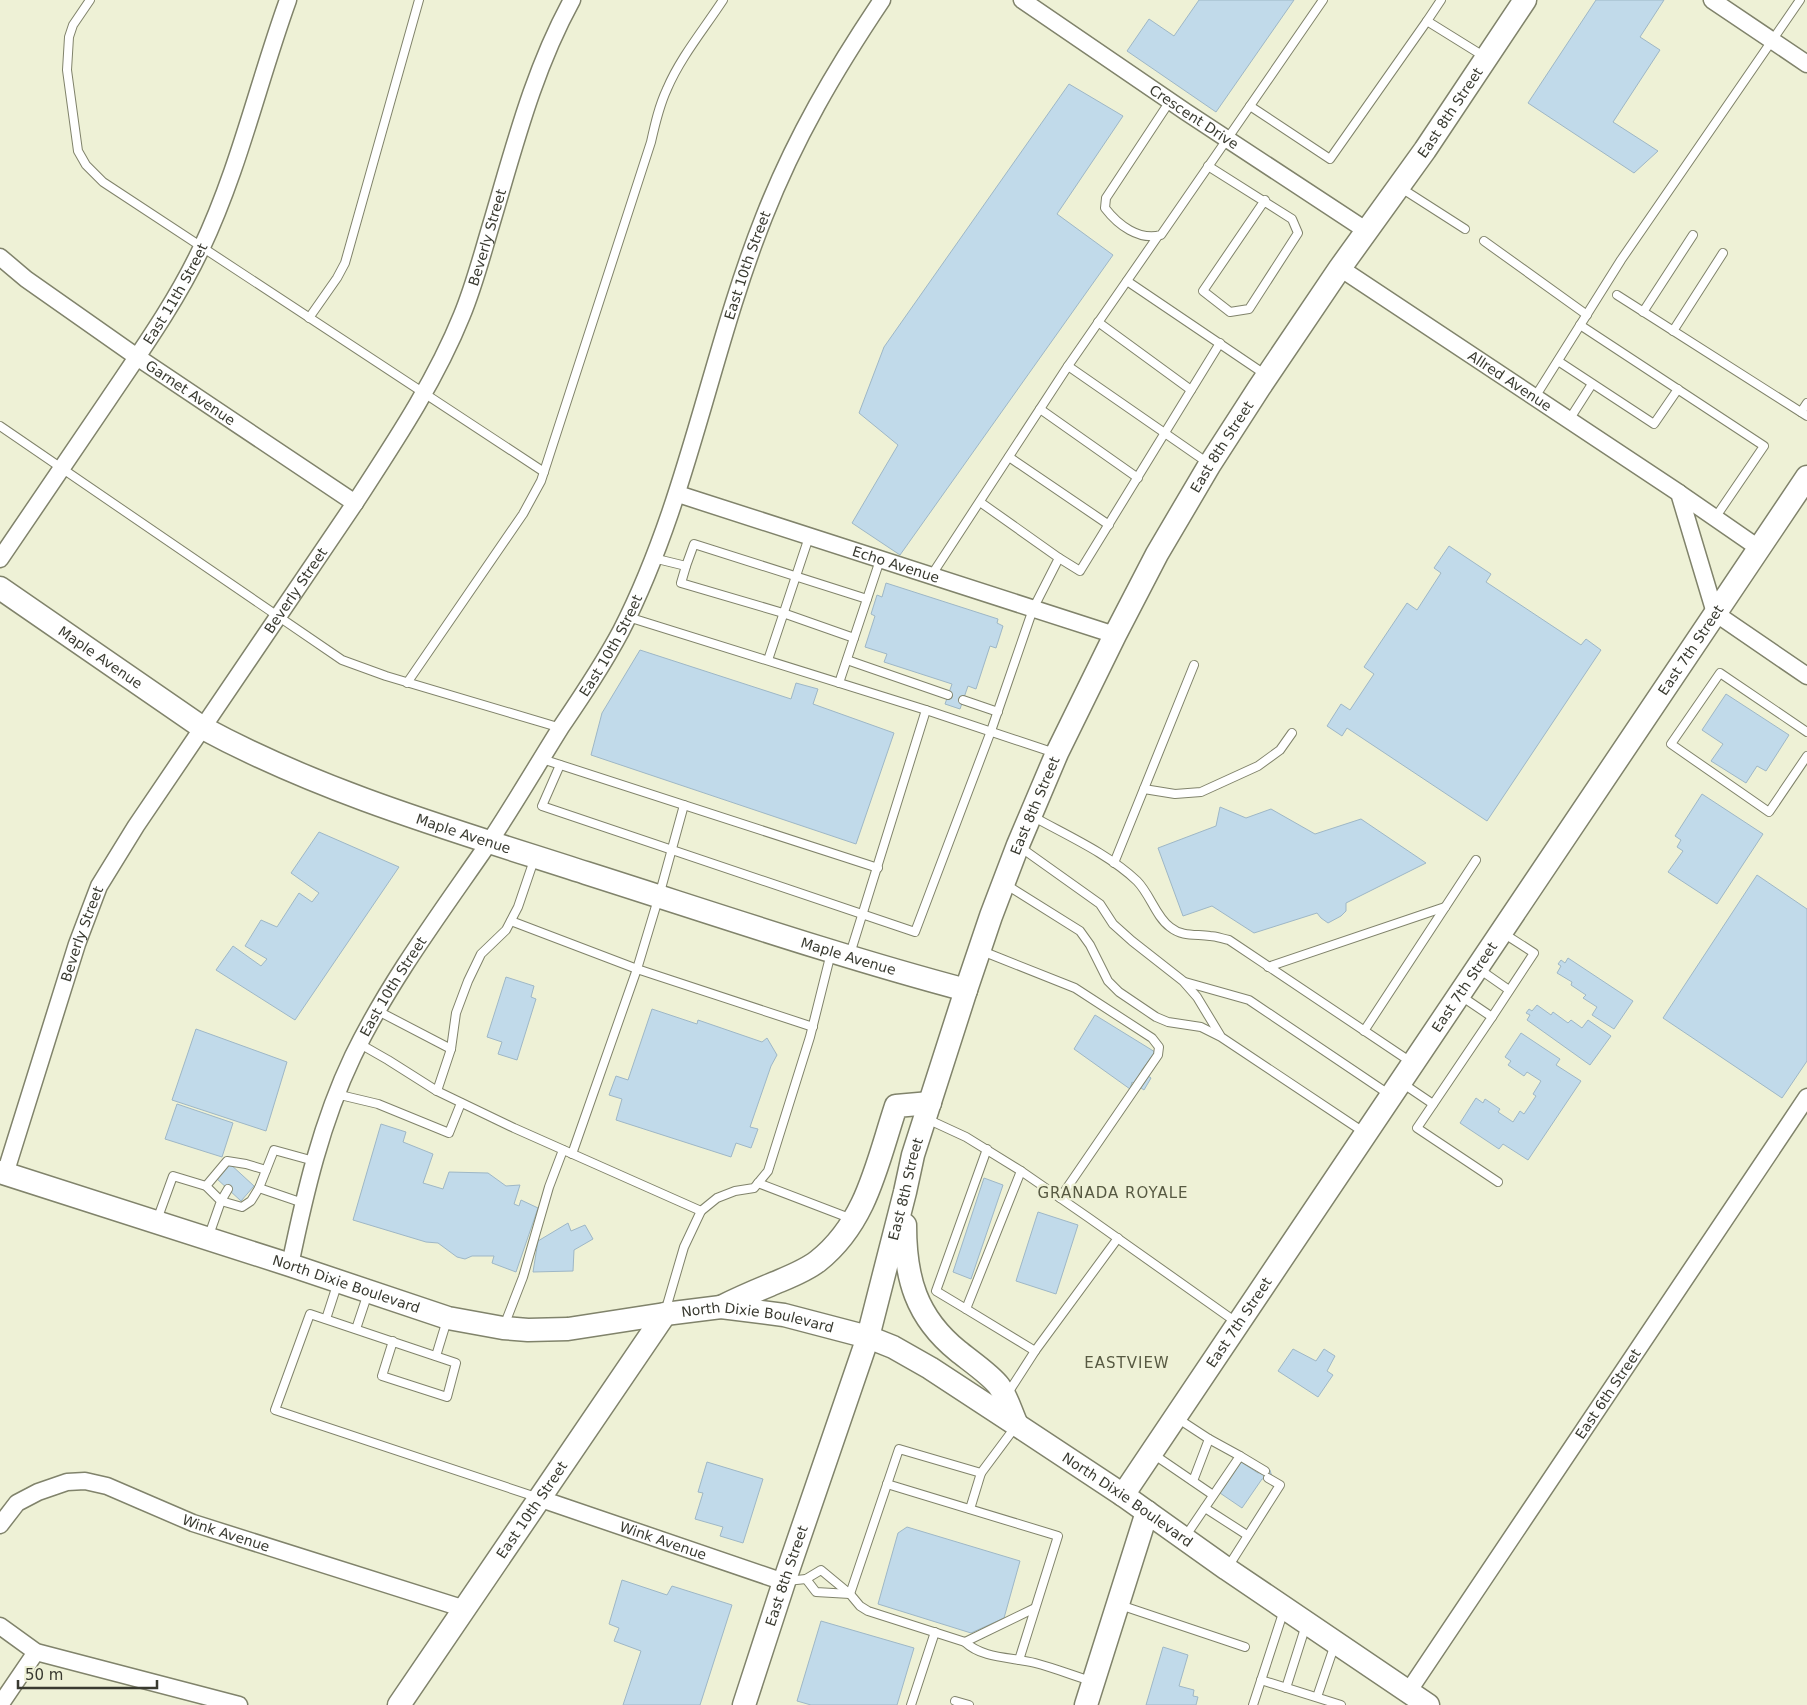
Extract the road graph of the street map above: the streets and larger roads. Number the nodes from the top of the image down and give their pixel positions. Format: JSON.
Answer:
{"nodes":[{"id":1,"x":288,"y":0,"type":"edge"},
{"id":2,"x":572,"y":0,"type":"edge"},
{"id":3,"x":882,"y":0,"type":"edge"},
{"id":4,"x":1022,"y":0,"type":"edge"},
{"id":5,"x":1526,"y":0,"type":"edge"},
{"id":6,"x":1712,"y":0,"type":"edge"},
{"id":7,"x":1807,"y":64,"type":"edge"},
{"id":8,"x":1367,"y":231,"type":"junction"},
{"id":9,"x":0,"y":256,"type":"edge"},
{"id":10,"x":1340,"y":268,"type":"junction"},
{"id":11,"x":138,"y":357,"type":"junction"},
{"id":12,"x":1807,"y":477,"type":"edge"},
{"id":13,"x":1679,"y":493,"type":"junction"},
{"id":14,"x":678,"y":494,"type":"junction"},
{"id":15,"x":355,"y":503,"type":"junction"},
{"id":16,"x":1760,"y":549,"type":"junction"},
{"id":17,"x":0,"y":559,"type":"edge"},
{"id":18,"x":0,"y":588,"type":"edge"},
{"id":19,"x":1715,"y":614,"type":"junction"},
{"id":20,"x":1115,"y":635,"type":"junction"},
{"id":21,"x":1807,"y":676,"type":"edge"},
{"id":22,"x":203,"y":728,"type":"junction"},
{"id":23,"x":489,"y":842,"type":"junction"},
{"id":24,"x":966,"y":990,"type":"junction"},
{"id":25,"x":1807,"y":1097,"type":"edge"},
{"id":26,"x":928,"y":1111,"type":"junction"},
{"id":27,"x":3,"y":1173,"type":"edge"},
{"id":28,"x":905,"y":1192,"type":"junction"},
{"id":29,"x":290,"y":1265,"type":"junction"},
{"id":30,"x":721,"y":1307,"type":"junction"},
{"id":31,"x":665,"y":1314,"type":"junction"},
{"id":32,"x":868,"y":1337,"type":"junction"},
{"id":33,"x":1017,"y":1424,"type":"junction"},
{"id":34,"x":1123,"y":1495,"type":"junction"},
{"id":35,"x":541,"y":1499,"type":"junction"},
{"id":36,"x":1147,"y":1512,"type":"junction"},
{"id":37,"x":0,"y":1525,"type":"edge"},
{"id":38,"x":795,"y":1580,"type":"junction"},
{"id":39,"x":465,"y":1609,"type":"junction"},
{"id":40,"x":0,"y":1626,"type":"edge"},
{"id":41,"x":36,"y":1652,"type":"junction"},
{"id":42,"x":1422,"y":1701,"type":"edge"},
{"id":43,"x":0,"y":1705,"type":"edge"},
{"id":44,"x":239,"y":1705,"type":"edge"},
{"id":45,"x":399,"y":1705,"type":"edge"},
{"id":46,"x":744,"y":1705,"type":"edge"},
{"id":47,"x":1086,"y":1705,"type":"edge"}],
"edges":[{"from":1,"to":11,"type":"street","name":"East 11th Street"},
{"from":2,"to":15,"type":"street","name":"Beverly Street"},
{"from":3,"to":14,"type":"street","name":"East 10th Street"},
{"from":4,"to":8,"type":"street","name":"Crescent Drive"},
{"from":5,"to":8,"type":"main road","name":"East 8th Street"},
{"from":6,"to":7,"type":"street"},
{"from":8,"to":10,"type":"main road","name":"East 8th Street"},
{"from":9,"to":11,"type":"street","name":"Garnet Avenue"},
{"from":10,"to":13,"type":"street","name":"Allred Avenue"},
{"from":10,"to":20,"type":"main road","name":"East 8th Street"},
{"from":11,"to":15,"type":"street","name":"Garnet Avenue"},
{"from":11,"to":17,"type":"street","name":"East 11th Street"},
{"from":12,"to":16,"type":"main road","name":"East 7th Street"},
{"from":13,"to":16,"type":"street","name":"Allred Avenue"},
{"from":13,"to":19,"type":"street"},
{"from":14,"to":20,"type":"street","name":"Echo Avenue"},
{"from":14,"to":23,"type":"street","name":"East 10th Street"},
{"from":15,"to":22,"type":"street","name":"Beverly Street"},
{"from":16,"to":19,"type":"main road","name":"East 7th Street"},
{"from":18,"to":22,"type":"main road","name":"Maple Avenue"},
{"from":19,"to":21,"type":"street"},
{"from":19,"to":34,"type":"main road","name":"East 7th Street"},
{"from":20,"to":24,"type":"main road","name":"East 8th Street"},
{"from":22,"to":23,"type":"main road","name":"Maple Avenue"},
{"from":22,"to":27,"type":"street","name":"Beverly Street"},
{"from":23,"to":24,"type":"main road","name":"Maple Avenue"},
{"from":23,"to":29,"type":"street","name":"East 10th Street"},
{"from":24,"to":26,"type":"main road","name":"East 8th Street"},
{"from":25,"to":42,"type":"street","name":"East 6th Street"},
{"from":26,"to":28,"type":"main road","name":"East 8th Street"},
{"from":26,"to":30,"type":"main road"},
{"from":27,"to":29,"type":"main road","name":"North Dixie Boulevard"},
{"from":28,"to":32,"type":"main road","name":"East 8th Street"},
{"from":28,"to":33,"type":"main road"},
{"from":29,"to":31,"type":"main road","name":"North Dixie Boulevard"},
{"from":30,"to":31,"type":"main road","name":"North Dixie Boulevard"},
{"from":30,"to":32,"type":"main road","name":"North Dixie Boulevard"},
{"from":31,"to":35,"type":"main road","name":"East 10th Street"},
{"from":32,"to":33,"type":"main road","name":"North Dixie Boulevard"},
{"from":32,"to":38,"type":"main road","name":"East 8th Street"},
{"from":33,"to":34,"type":"main road","name":"North Dixie Boulevard"},
{"from":34,"to":36,"type":"main road","name":"North Dixie Boulevard"},
{"from":35,"to":38,"type":"street","name":"Wink Avenue"},
{"from":35,"to":39,"type":"main road","name":"East 10th Street"},
{"from":36,"to":42,"type":"main road","name":"North Dixie Boulevard"},
{"from":36,"to":47,"type":"main road"},
{"from":37,"to":39,"type":"street","name":"Wink Avenue"},
{"from":38,"to":46,"type":"main road","name":"East 8th Street"},
{"from":39,"to":45,"type":"main road","name":"East 10th Street"},
{"from":40,"to":41,"type":"street"},
{"from":41,"to":43,"type":"street"},
{"from":41,"to":44,"type":"street"}]}
